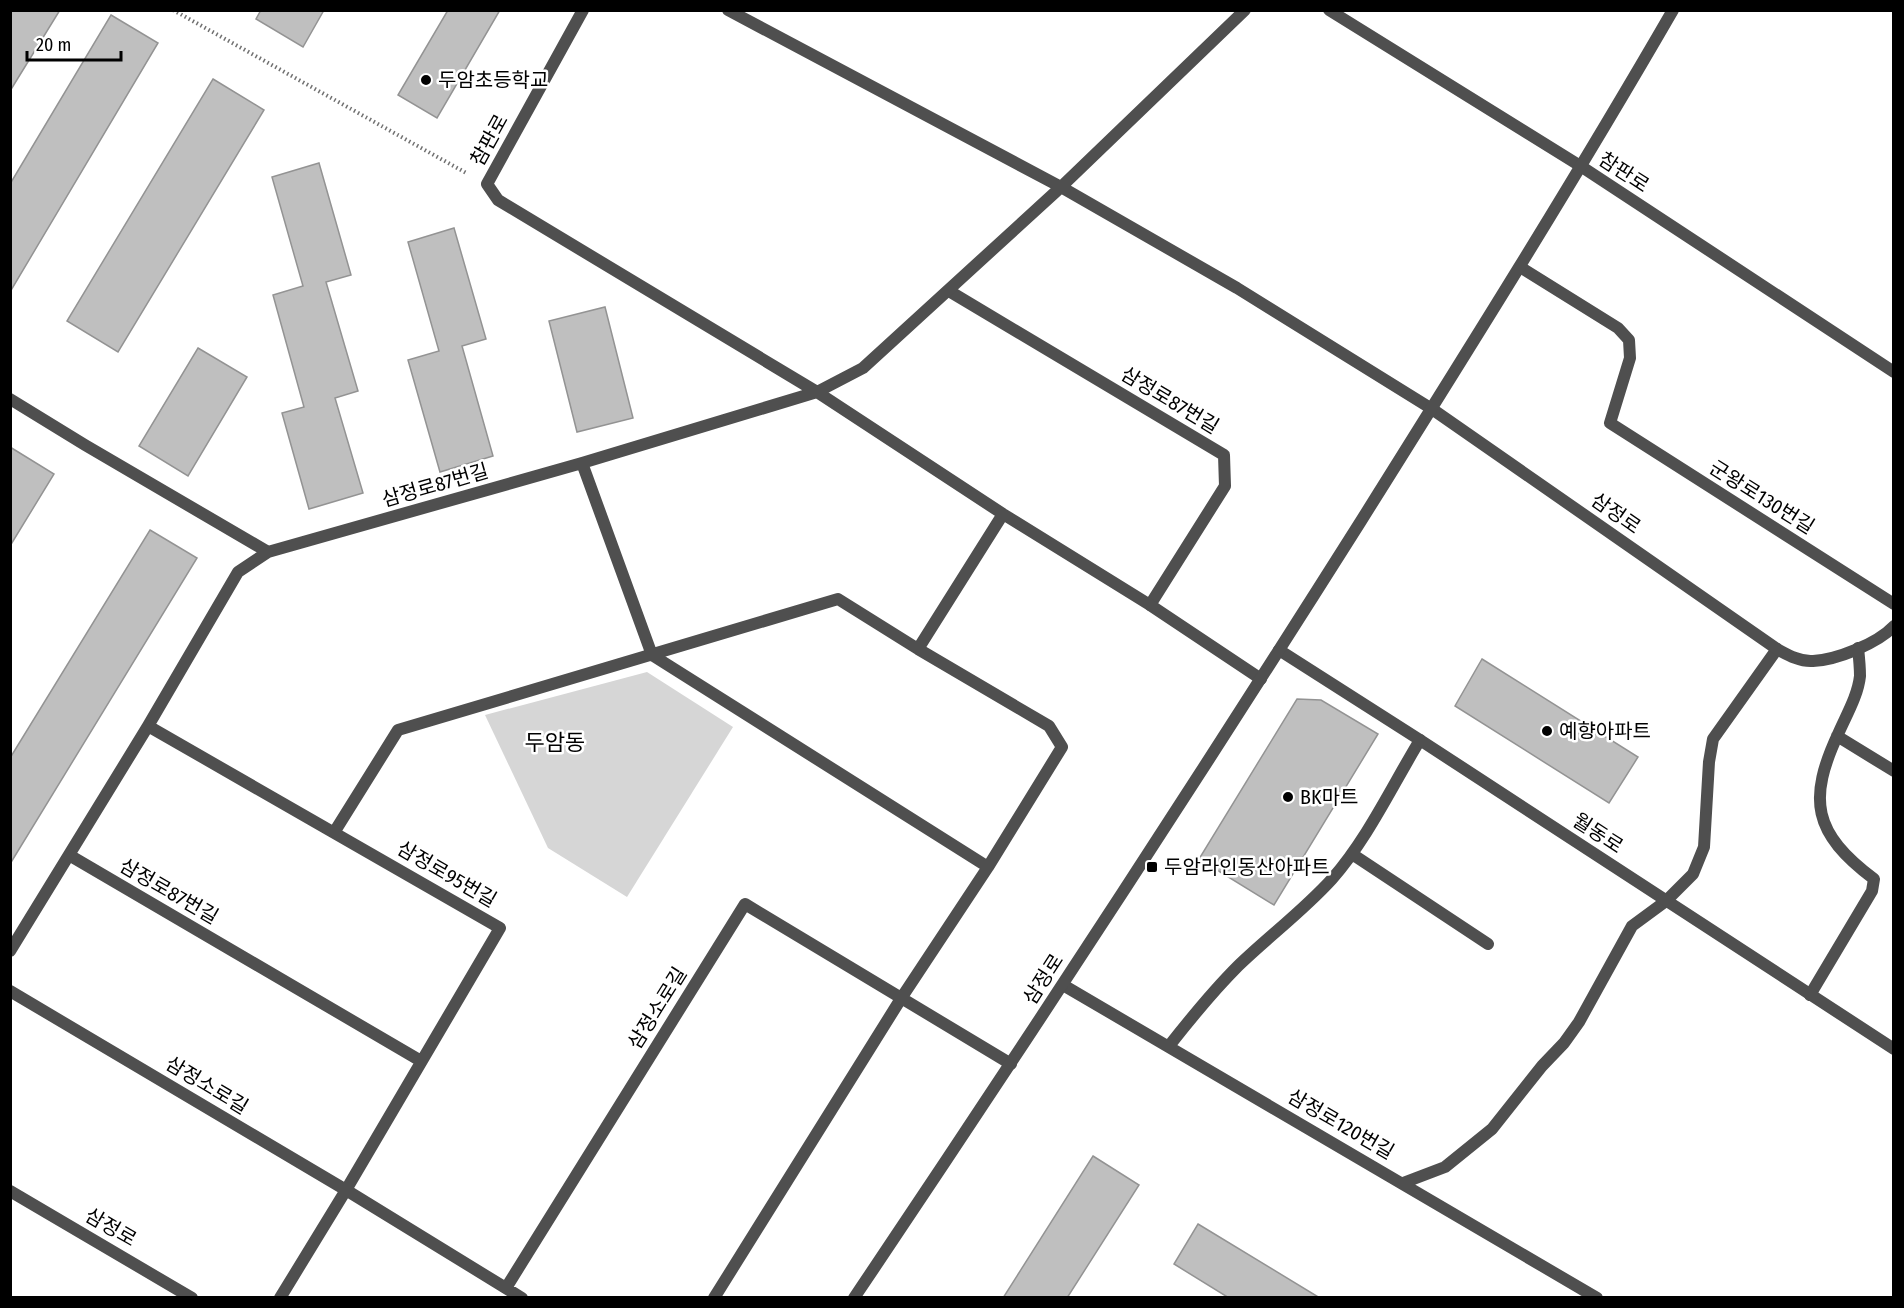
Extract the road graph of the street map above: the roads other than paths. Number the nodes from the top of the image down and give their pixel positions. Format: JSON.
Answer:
{"nodes":[{"id":1,"x":583,"y":10,"type":"edge"},
{"id":2,"x":728,"y":10,"type":"edge"},
{"id":3,"x":1245,"y":10,"type":"edge"},
{"id":4,"x":1329,"y":10,"type":"edge"},
{"id":5,"x":1673,"y":10,"type":"edge"},
{"id":6,"x":1581,"y":167,"type":"junction"},
{"id":7,"x":1061,"y":187,"type":"junction"},
{"id":8,"x":1520,"y":267,"type":"junction"},
{"id":9,"x":949,"y":291,"type":"junction"},
{"id":10,"x":1893,"y":372,"type":"edge"},
{"id":11,"x":817,"y":392,"type":"junction"},
{"id":12,"x":10,"y":399,"type":"edge"},
{"id":13,"x":1432,"y":409,"type":"junction"},
{"id":14,"x":582,"y":464,"type":"junction"},
{"id":15,"x":1003,"y":514,"type":"junction"},
{"id":16,"x":268,"y":552,"type":"junction"},
{"id":17,"x":1893,"y":603,"type":"edge"},
{"id":18,"x":1150,"y":605,"type":"junction"},
{"id":19,"x":1893,"y":626,"type":"edge"},
{"id":20,"x":1858,"y":648,"type":"junction"},
{"id":21,"x":1777,"y":649,"type":"junction"},
{"id":22,"x":918,"y":650,"type":"junction"},
{"id":23,"x":1279,"y":650,"type":"junction"},
{"id":24,"x":652,"y":655,"type":"junction"},
{"id":25,"x":1261,"y":679,"type":"junction"},
{"id":26,"x":148,"y":726,"type":"junction"},
{"id":27,"x":1837,"y":736,"type":"junction"},
{"id":28,"x":1420,"y":740,"type":"junction"},
{"id":29,"x":1893,"y":771,"type":"edge"},
{"id":30,"x":335,"y":831,"type":"junction"},
{"id":31,"x":1352,"y":854,"type":"junction"},
{"id":32,"x":69,"y":855,"type":"junction"},
{"id":33,"x":988,"y":867,"type":"junction"},
{"id":34,"x":1666,"y":901,"type":"junction"},
{"id":35,"x":1488,"y":944,"type":"dead end"},
{"id":36,"x":10,"y":951,"type":"edge"},
{"id":37,"x":1063,"y":985,"type":"junction"},
{"id":38,"x":10,"y":991,"type":"edge"},
{"id":39,"x":1810,"y":994,"type":"junction"},
{"id":40,"x":902,"y":997,"type":"junction"},
{"id":41,"x":1169,"y":1046,"type":"junction"},
{"id":42,"x":1893,"y":1049,"type":"edge"},
{"id":43,"x":421,"y":1060,"type":"junction"},
{"id":44,"x":1011,"y":1064,"type":"junction"},
{"id":45,"x":1403,"y":1183,"type":"junction"},
{"id":46,"x":346,"y":1190,"type":"junction"},
{"id":47,"x":10,"y":1191,"type":"edge"},
{"id":48,"x":506,"y":1288,"type":"junction"},
{"id":49,"x":192,"y":1298,"type":"edge"},
{"id":50,"x":280,"y":1298,"type":"edge"},
{"id":51,"x":522,"y":1298,"type":"edge"},
{"id":52,"x":714,"y":1298,"type":"edge"},
{"id":53,"x":854,"y":1298,"type":"edge"},
{"id":54,"x":1597,"y":1298,"type":"edge"}],
"edges":[{"from":1,"to":11,"type":"street","name":"참판로"},
{"from":2,"to":7,"type":"street"},
{"from":3,"to":7,"type":"street","name":"삼정로87번길"},
{"from":4,"to":6,"type":"street","name":"참판로"},
{"from":5,"to":6,"type":"street","name":"삼정로"},
{"from":6,"to":8,"type":"street","name":"삼정로"},
{"from":6,"to":10,"type":"street","name":"참판로"},
{"from":7,"to":9,"type":"street","name":"삼정로87번길"},
{"from":7,"to":13,"type":"street","name":"삼정로"},
{"from":8,"to":13,"type":"street","name":"삼정로"},
{"from":8,"to":17,"type":"street","name":"군왕로130번길"},
{"from":9,"to":11,"type":"street","name":"삼정로87번길"},
{"from":9,"to":18,"type":"street","name":"삼정로87번길"},
{"from":11,"to":14,"type":"street","name":"삼정로87번길"},
{"from":11,"to":15,"type":"street"},
{"from":12,"to":16,"type":"street"},
{"from":13,"to":21,"type":"street","name":"삼정로"},
{"from":13,"to":23,"type":"street","name":"삼정로"},
{"from":14,"to":16,"type":"street","name":"삼정로87번길"},
{"from":14,"to":24,"type":"street"},
{"from":15,"to":18,"type":"street"},
{"from":15,"to":22,"type":"street"},
{"from":16,"to":26,"type":"street","name":"삼정로87번길"},
{"from":18,"to":25,"type":"street"},
{"from":19,"to":20,"type":"street"},
{"from":20,"to":21,"type":"street"},
{"from":20,"to":27,"type":"street"},
{"from":21,"to":34,"type":"street"},
{"from":22,"to":24,"type":"street"},
{"from":22,"to":33,"type":"street"},
{"from":23,"to":25,"type":"street","name":"삼정로"},
{"from":23,"to":28,"type":"street","name":"월동로"},
{"from":24,"to":30,"type":"street"},
{"from":24,"to":33,"type":"street"},
{"from":25,"to":37,"type":"street","name":"삼정로"},
{"from":26,"to":30,"type":"street"},
{"from":26,"to":32,"type":"street","name":"삼정로87번길"},
{"from":27,"to":29,"type":"street"},
{"from":27,"to":39,"type":"street"},
{"from":28,"to":31,"type":"street"},
{"from":28,"to":34,"type":"street","name":"월동로"},
{"from":30,"to":43,"type":"street","name":"삼정로95번길"},
{"from":31,"to":35,"type":"street"},
{"from":31,"to":41,"type":"street"},
{"from":32,"to":36,"type":"street","name":"삼정로87번길"},
{"from":32,"to":43,"type":"street","name":"삼정로87번길"},
{"from":33,"to":40,"type":"street"},
{"from":34,"to":39,"type":"street","name":"월동로"},
{"from":34,"to":45,"type":"street"},
{"from":37,"to":41,"type":"street","name":"삼정로120번길"},
{"from":37,"to":44,"type":"street","name":"삼정로"},
{"from":38,"to":46,"type":"street","name":"삼정소로길"},
{"from":39,"to":42,"type":"street","name":"월동로"},
{"from":40,"to":44,"type":"street"},
{"from":40,"to":48,"type":"street","name":"삼정소로길"},
{"from":40,"to":52,"type":"street"},
{"from":41,"to":45,"type":"street","name":"삼정로120번길"},
{"from":43,"to":46,"type":"street","name":"삼정로95번길"},
{"from":44,"to":53,"type":"street","name":"삼정로"},
{"from":45,"to":54,"type":"street","name":"삼정로120번길"},
{"from":46,"to":48,"type":"street","name":"삼정소로길"},
{"from":46,"to":50,"type":"street","name":"삼정로95번길"},
{"from":47,"to":49,"type":"street","name":"삼정로"},
{"from":48,"to":51,"type":"street","name":"삼정소로길"}]}
